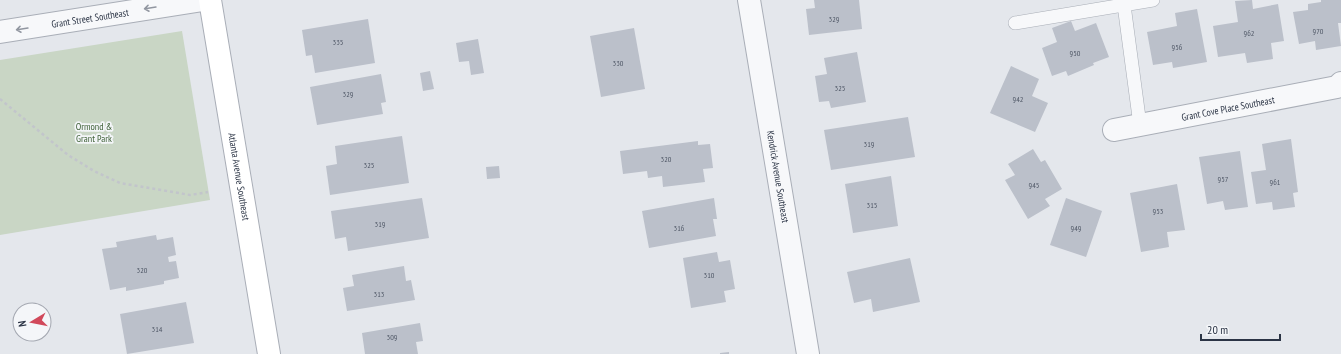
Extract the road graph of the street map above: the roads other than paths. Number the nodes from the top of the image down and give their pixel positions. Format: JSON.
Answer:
{"nodes":[{"id":1,"x":203,"y":0,"type":"edge"},
{"id":2,"x":210,"y":0,"type":"edge"},
{"id":3,"x":749,"y":0,"type":"edge"},
{"id":4,"x":1153,"y":0,"type":"edge"},
{"id":5,"x":1124,"y":5,"type":"junction"},
{"id":6,"x":1015,"y":23,"type":"dead end"},
{"id":7,"x":0,"y":32,"type":"edge"},
{"id":8,"x":1341,"y":83,"type":"edge"},
{"id":9,"x":1140,"y":125,"type":"junction"},
{"id":10,"x":1114,"y":130,"type":"dead end"},
{"id":11,"x":269,"y":354,"type":"edge"},
{"id":12,"x":808,"y":354,"type":"edge"}],
"edges":[{"from":1,"to":7,"type":"street","name":"Grant Street Southeast","one_way":true},
{"from":2,"to":11,"type":"street","name":"Atlanta Avenue Southeast"},
{"from":3,"to":12,"type":"street","name":"Kendrick Avenue Southeast"},
{"from":4,"to":5,"type":"lane"},
{"from":5,"to":6,"type":"lane"},
{"from":5,"to":9,"type":"lane"},
{"from":8,"to":9,"type":"street","name":"Grant Cove Place Southeast"},
{"from":9,"to":10,"type":"street","name":"Grant Cove Place Southeast"}]}
